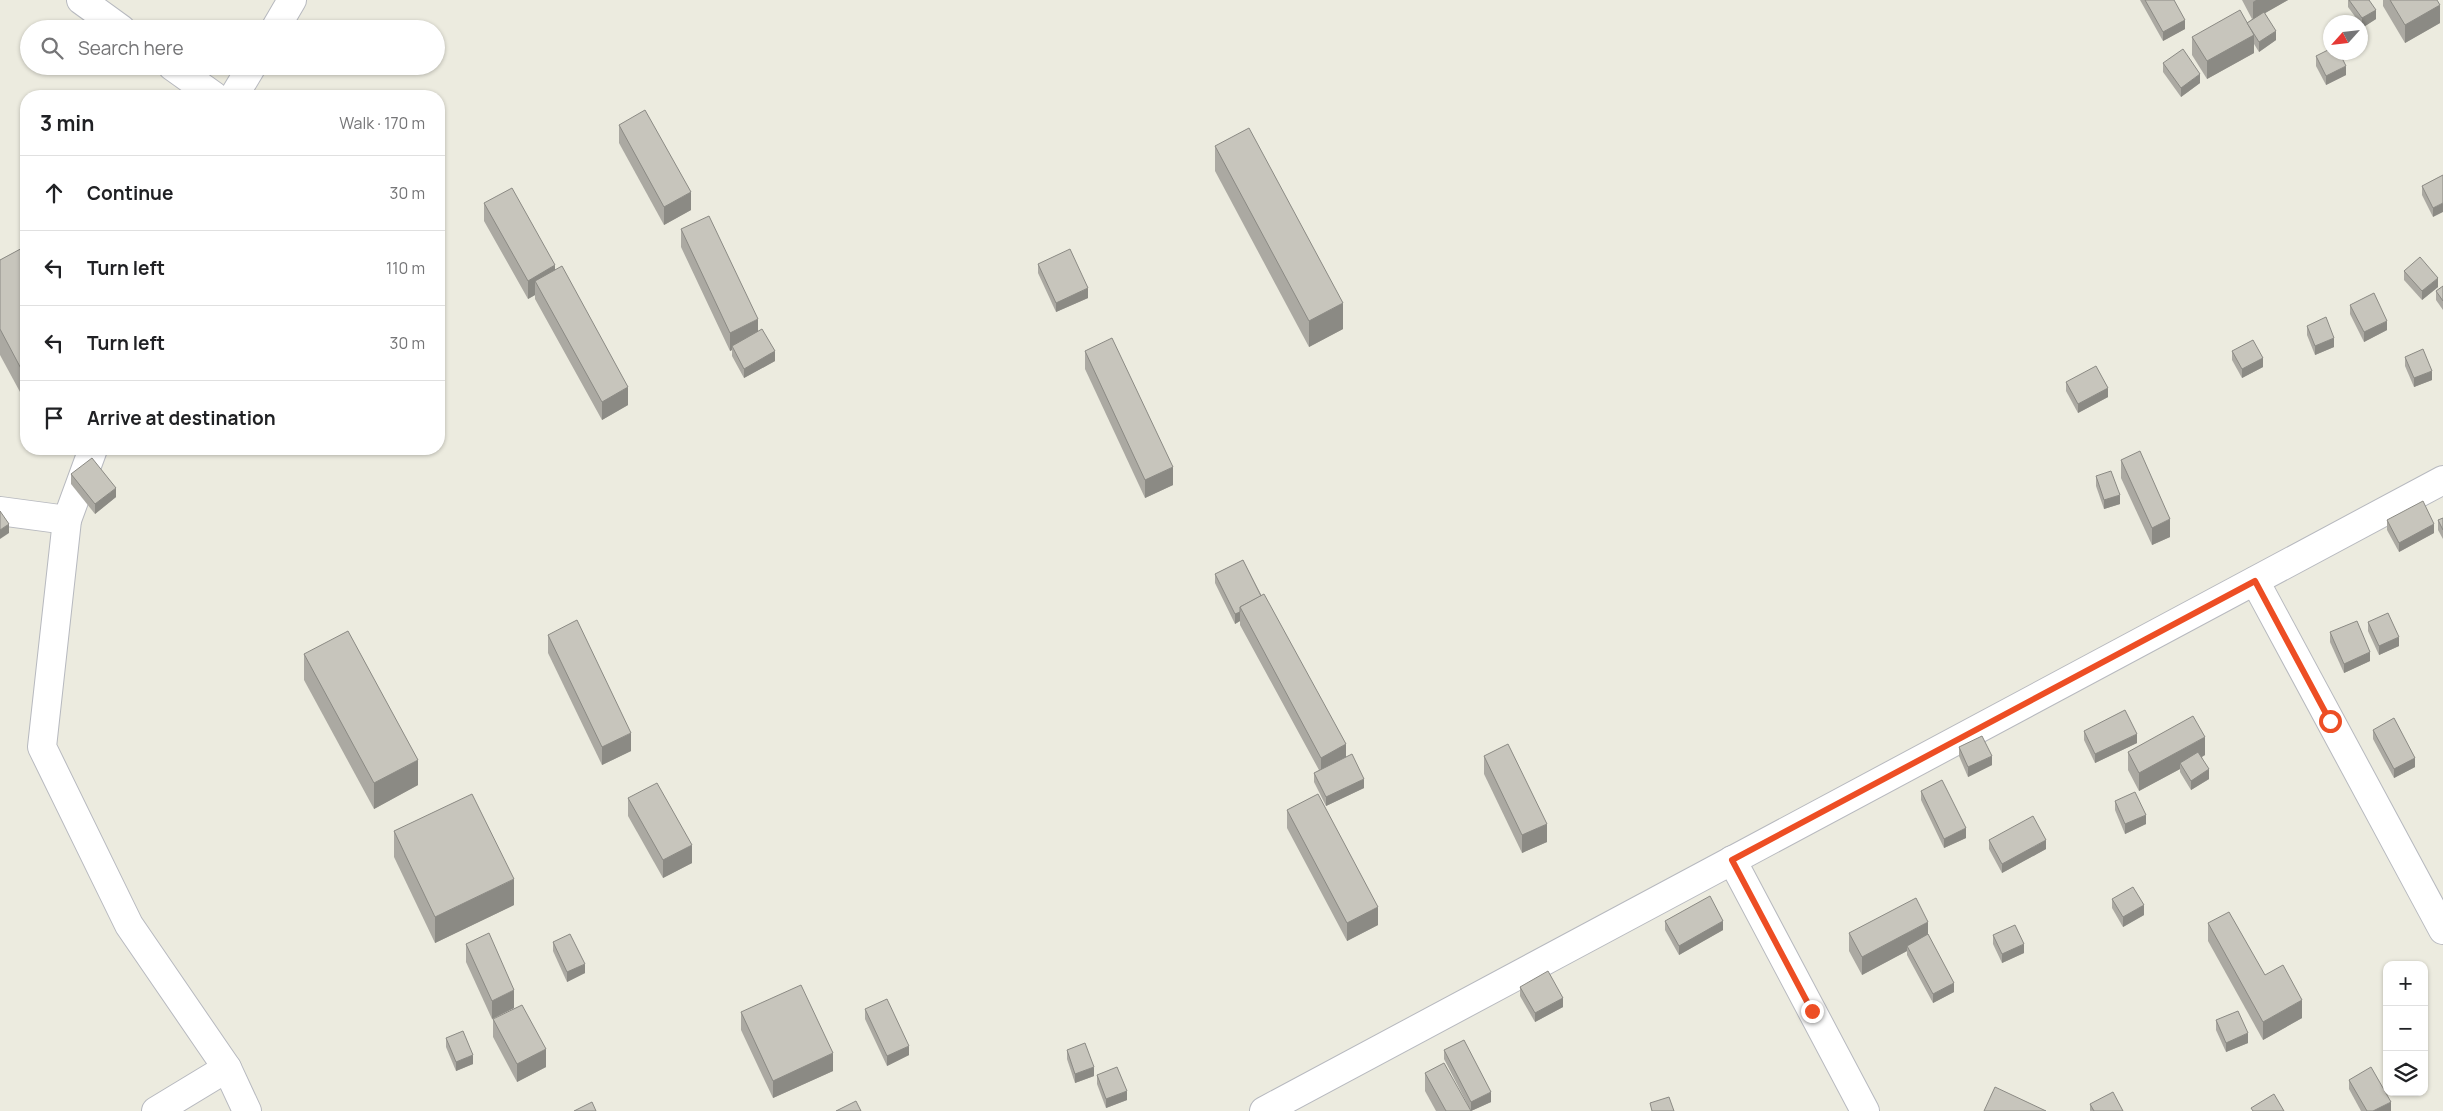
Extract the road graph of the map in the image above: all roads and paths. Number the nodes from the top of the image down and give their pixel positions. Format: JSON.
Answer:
{"nodes":[{"id":1,"x":81,"y":0,"type":"edge"},
{"id":2,"x":292,"y":0,"type":"edge"},
{"id":3,"x":109,"y":20,"type":"edge"},
{"id":4,"x":280,"y":20,"type":"edge"},
{"id":5,"x":185,"y":75,"type":"edge"},
{"id":6,"x":247,"y":75,"type":"edge"},
{"id":7,"x":206,"y":90,"type":"edge"},
{"id":8,"x":238,"y":90,"type":"edge"},
{"id":9,"x":91,"y":455,"type":"edge"},
{"id":10,"x":2443,"y":480,"type":"edge"},
{"id":11,"x":0,"y":512,"type":"edge"},
{"id":12,"x":66,"y":520,"type":"junction"},
{"id":13,"x":2255,"y":581,"type":"junction"},
{"id":14,"x":1732,"y":860,"type":"junction"},
{"id":15,"x":2443,"y":930,"type":"edge"},
{"id":16,"x":227,"y":1068,"type":"junction"},
{"id":17,"x":156,"y":1111,"type":"edge"},
{"id":18,"x":247,"y":1111,"type":"edge"},
{"id":19,"x":1264,"y":1111,"type":"edge"},
{"id":20,"x":1865,"y":1111,"type":"edge"}],
"edges":[{"from":1,"to":3,"type":"street"},
{"from":2,"to":4,"type":"street"},
{"from":5,"to":7,"type":"street"},
{"from":6,"to":8,"type":"street"},
{"from":9,"to":12,"type":"street"},
{"from":10,"to":13,"type":"street"},
{"from":11,"to":12,"type":"street"},
{"from":12,"to":16,"type":"street"},
{"from":13,"to":14,"type":"street"},
{"from":13,"to":15,"type":"street"},
{"from":14,"to":19,"type":"street"},
{"from":14,"to":20,"type":"street"},
{"from":16,"to":17,"type":"street"},
{"from":16,"to":18,"type":"street"}]}
